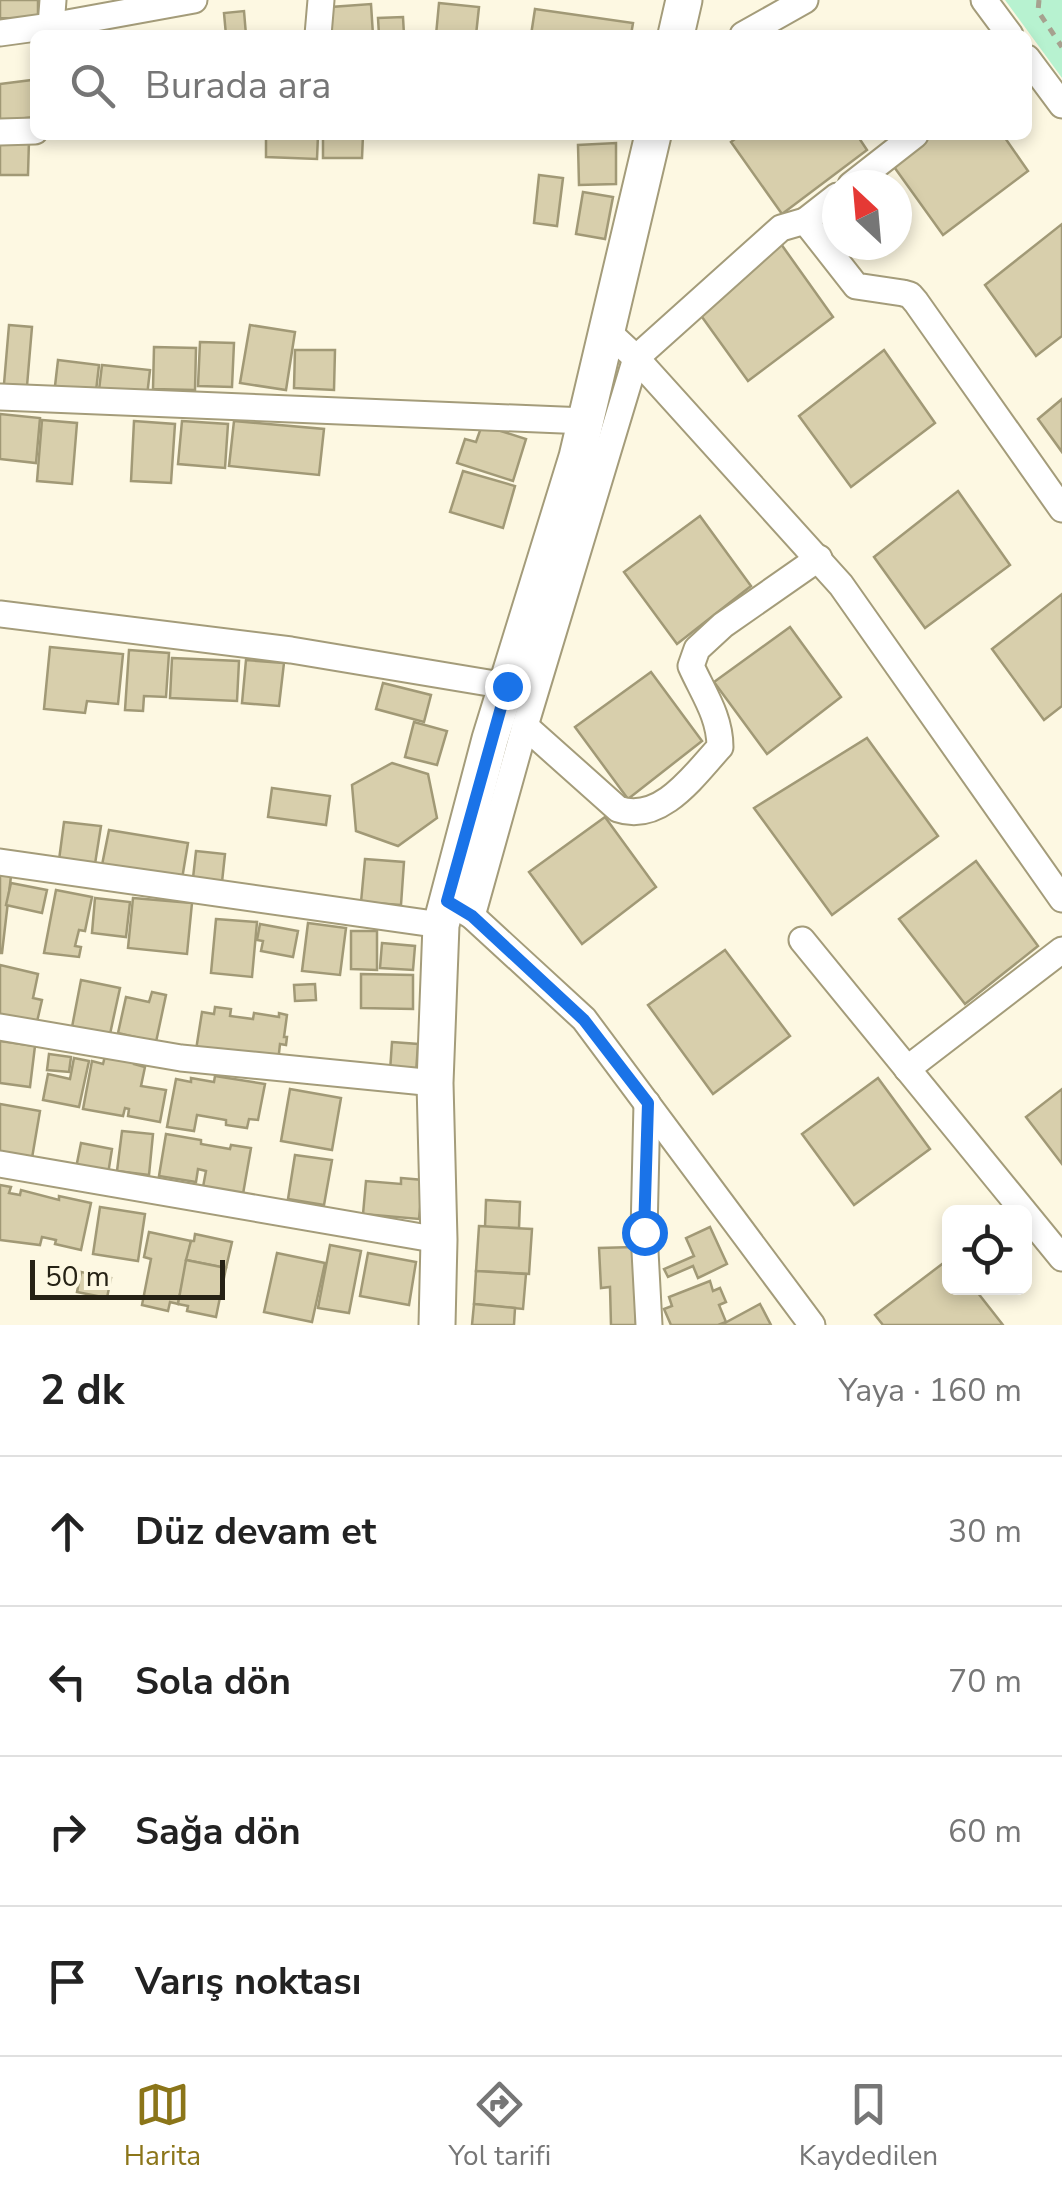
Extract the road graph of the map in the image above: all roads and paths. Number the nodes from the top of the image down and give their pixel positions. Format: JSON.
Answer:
{"nodes":[{"id":1,"x":53,"y":0,"type":"edge"},
{"id":2,"x":194,"y":0,"type":"edge"},
{"id":3,"x":321,"y":0,"type":"edge"},
{"id":4,"x":684,"y":0,"type":"edge"},
{"id":5,"x":805,"y":0,"type":"edge"},
{"id":6,"x":984,"y":0,"type":"edge"},
{"id":7,"x":1039,"y":0,"type":"edge"},
{"id":8,"x":52,"y":26,"type":"junction"},
{"id":9,"x":318,"y":30,"type":"edge"},
{"id":10,"x":677,"y":30,"type":"edge"},
{"id":11,"x":753,"y":30,"type":"edge"},
{"id":12,"x":1006,"y":30,"type":"edge"},
{"id":13,"x":0,"y":33,"type":"edge"},
{"id":14,"x":1062,"y":47,"type":"edge"},
{"id":15,"x":1032,"y":65,"type":"edge"},
{"id":16,"x":1062,"y":106,"type":"edge"},
{"id":17,"x":30,"y":131,"type":"edge"},
{"id":18,"x":0,"y":132,"type":"edge"},
{"id":19,"x":652,"y":140,"type":"edge"},
{"id":20,"x":909,"y":140,"type":"edge"},
{"id":21,"x":870,"y":170,"type":"edge"},
{"id":22,"x":822,"y":207,"type":"edge"},
{"id":23,"x":804,"y":221,"type":"junction"},
{"id":24,"x":608,"y":332,"type":"junction"},
{"id":25,"x":636,"y":358,"type":"junction"},
{"id":26,"x":0,"y":397,"type":"edge"},
{"id":27,"x":586,"y":421,"type":"junction"},
{"id":28,"x":1062,"y":509,"type":"edge"},
{"id":29,"x":819,"y":558,"type":"junction"},
{"id":30,"x":0,"y":614,"type":"edge"},
{"id":31,"x":507,"y":686,"type":"junction"},
{"id":32,"x":525,"y":726,"type":"junction"},
{"id":33,"x":0,"y":862,"type":"edge"},
{"id":34,"x":1062,"y":899,"type":"edge"},
{"id":35,"x":453,"y":914,"type":"junction"},
{"id":36,"x":802,"y":940,"type":"dead end"},
{"id":37,"x":1062,"y":950,"type":"edge"},
{"id":38,"x":0,"y":1027,"type":"edge"},
{"id":39,"x":907,"y":1069,"type":"junction"},
{"id":40,"x":435,"y":1083,"type":"junction"},
{"id":41,"x":648,"y":1103,"type":"junction"},
{"id":42,"x":0,"y":1164,"type":"edge"},
{"id":43,"x":439,"y":1240,"type":"junction"},
{"id":44,"x":1062,"y":1258,"type":"edge"},
{"id":45,"x":437,"y":1325,"type":"edge"},
{"id":46,"x":650,"y":1325,"type":"edge"},
{"id":47,"x":812,"y":1325,"type":"edge"}],
"edges":[{"from":1,"to":8,"type":"street"},
{"from":2,"to":8,"type":"street"},
{"from":3,"to":9,"type":"street"},
{"from":4,"to":10,"type":"street"},
{"from":5,"to":11,"type":"street"},
{"from":6,"to":12,"type":"street"},
{"from":7,"to":14,"type":"path"},
{"from":8,"to":13,"type":"street"},
{"from":15,"to":16,"type":"street"},
{"from":17,"to":18,"type":"street"},
{"from":19,"to":24,"type":"street"},
{"from":20,"to":21,"type":"street"},
{"from":22,"to":23,"type":"street"},
{"from":23,"to":25,"type":"street"},
{"from":23,"to":28,"type":"street"},
{"from":24,"to":25,"type":"street"},
{"from":24,"to":27,"type":"street"},
{"from":25,"to":29,"type":"street"},
{"from":25,"to":32,"type":"street"},
{"from":26,"to":27,"type":"street"},
{"from":27,"to":31,"type":"street"},
{"from":29,"to":32,"type":"street"},
{"from":29,"to":34,"type":"street"},
{"from":30,"to":31,"type":"street"},
{"from":31,"to":35,"type":"street"},
{"from":32,"to":35,"type":"street"},
{"from":33,"to":35,"type":"street"},
{"from":35,"to":40,"type":"street"},
{"from":35,"to":41,"type":"street"},
{"from":36,"to":39,"type":"street"},
{"from":37,"to":39,"type":"street"},
{"from":38,"to":40,"type":"street"},
{"from":39,"to":44,"type":"street"},
{"from":40,"to":43,"type":"street"},
{"from":41,"to":46,"type":"street"},
{"from":41,"to":47,"type":"street"},
{"from":42,"to":43,"type":"street"},
{"from":43,"to":45,"type":"street"}]}
